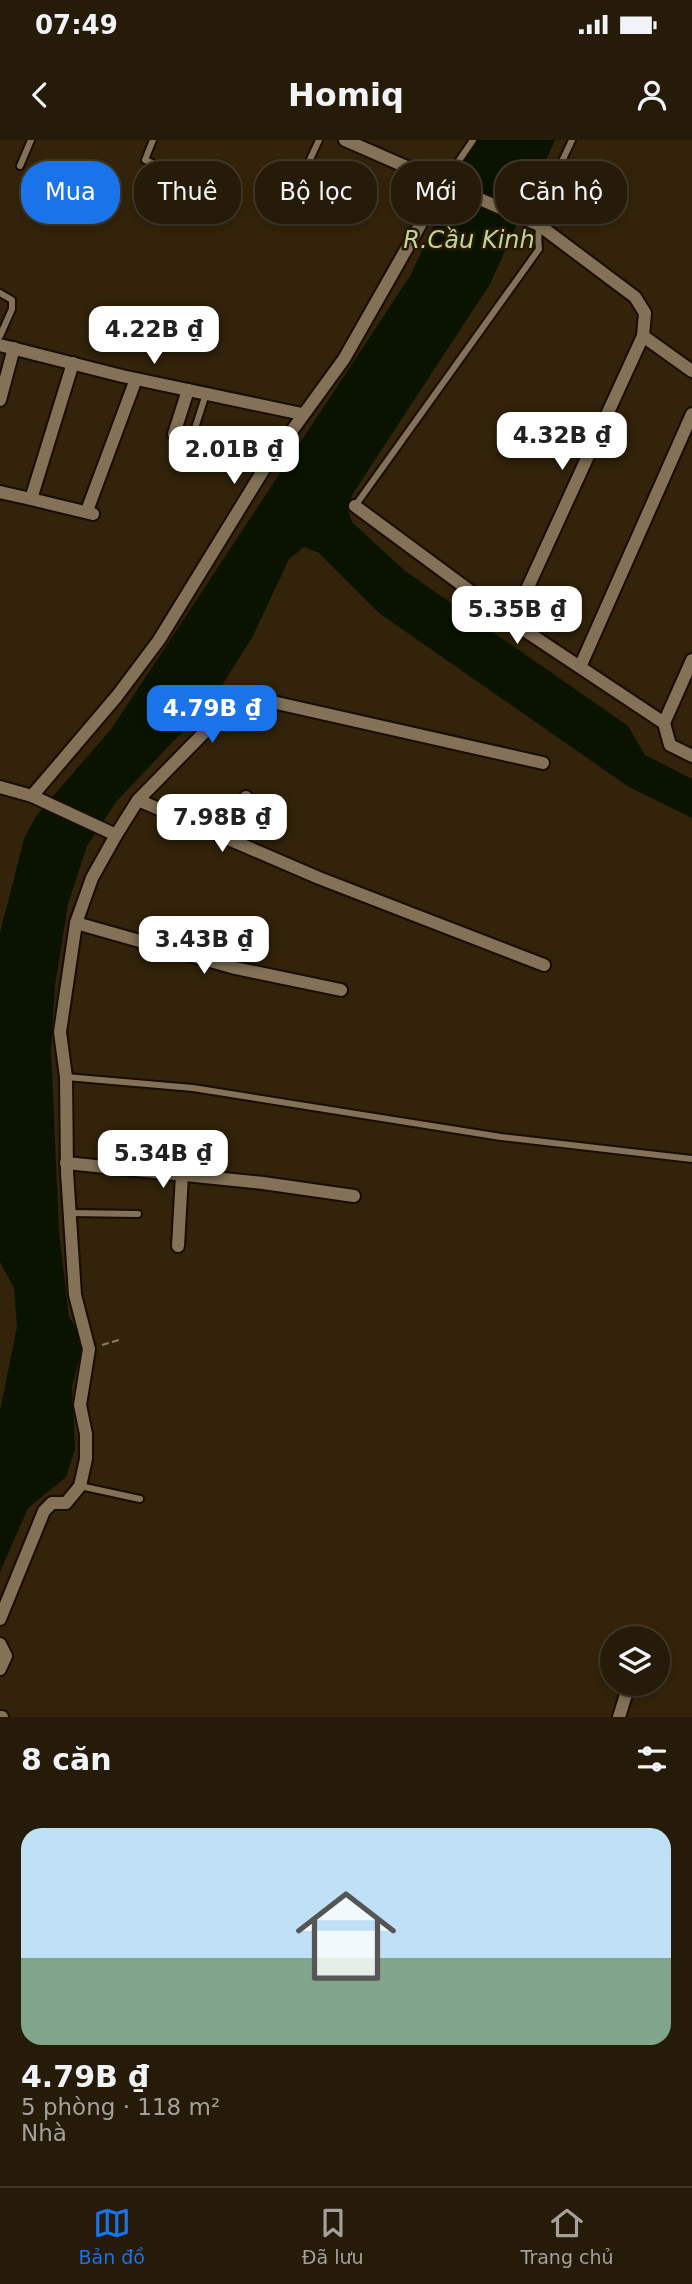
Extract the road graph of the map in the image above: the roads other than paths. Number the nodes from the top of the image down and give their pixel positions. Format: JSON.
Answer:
{"nodes":[{"id":1,"x":31,"y":140,"type":"edge"},
{"id":2,"x":153,"y":140,"type":"edge"},
{"id":3,"x":319,"y":140,"type":"edge"},
{"id":4,"x":345,"y":140,"type":"edge"},
{"id":5,"x":473,"y":140,"type":"edge"},
{"id":6,"x":572,"y":140,"type":"edge"},
{"id":7,"x":147,"y":161,"type":"edge"},
{"id":8,"x":310,"y":161,"type":"edge"},
{"id":9,"x":395,"y":161,"type":"edge"},
{"id":10,"x":462,"y":161,"type":"edge"},
{"id":11,"x":563,"y":161,"type":"edge"},
{"id":12,"x":20,"y":166,"type":"dead end"},
{"id":13,"x":425,"y":224,"type":"edge"},
{"id":14,"x":537,"y":224,"type":"joint"},
{"id":15,"x":0,"y":293,"type":"edge"},
{"id":16,"x":0,"y":336,"type":"edge"},
{"id":17,"x":643,"y":336,"type":"junction"},
{"id":18,"x":0,"y":345,"type":"edge"},
{"id":19,"x":14,"y":348,"type":"junction"},
{"id":20,"x":73,"y":363,"type":"junction"},
{"id":21,"x":692,"y":371,"type":"edge"},
{"id":22,"x":136,"y":379,"type":"junction"},
{"id":23,"x":188,"y":390,"type":"junction"},
{"id":24,"x":206,"y":394,"type":"junction"},
{"id":25,"x":0,"y":400,"type":"edge"},
{"id":26,"x":302,"y":414,"type":"junction"},
{"id":27,"x":692,"y":414,"type":"edge"},
{"id":28,"x":174,"y":434,"type":"dead end"},
{"id":29,"x":186,"y":456,"type":"dead end"},
{"id":30,"x":0,"y":492,"type":"edge"},
{"id":31,"x":31,"y":499,"type":"junction"},
{"id":32,"x":355,"y":506,"type":"joint"},
{"id":33,"x":512,"y":622,"type":"junction"},
{"id":34,"x":692,"y":660,"type":"edge"},
{"id":35,"x":580,"y":667,"type":"junction"},
{"id":36,"x":664,"y":723,"type":"junction"},
{"id":37,"x":692,"y":756,"type":"edge"},
{"id":38,"x":542,"y":763,"type":"dead end"},
{"id":39,"x":0,"y":787,"type":"edge"},
{"id":40,"x":246,"y":797,"type":"dead end"},
{"id":41,"x":36,"y":798,"type":"junction"},
{"id":42,"x":138,"y":800,"type":"junction"},
{"id":43,"x":116,"y":835,"type":"junction"},
{"id":44,"x":226,"y":838,"type":"junction"},
{"id":45,"x":76,"y":923,"type":"junction"},
{"id":46,"x":544,"y":965,"type":"dead end"},
{"id":47,"x":341,"y":990,"type":"dead end"},
{"id":48,"x":66,"y":1077,"type":"junction"},
{"id":49,"x":692,"y":1159,"type":"edge"},
{"id":50,"x":66,"y":1163,"type":"junction"},
{"id":51,"x":182,"y":1175,"type":"junction"},
{"id":52,"x":354,"y":1196,"type":"dead end"},
{"id":53,"x":69,"y":1213,"type":"junction"},
{"id":54,"x":138,"y":1214,"type":"dead end"},
{"id":55,"x":178,"y":1247,"type":"dead end"},
{"id":56,"x":80,"y":1486,"type":"junction"},
{"id":57,"x":140,"y":1499,"type":"dead end"},
{"id":58,"x":0,"y":1619,"type":"edge"},
{"id":59,"x":0,"y":1644,"type":"edge"},
{"id":60,"x":0,"y":1668,"type":"edge"},
{"id":61,"x":626,"y":1696,"type":"edge"},
{"id":62,"x":619,"y":1717,"type":"edge"}],
"edges":[{"from":1,"to":12,"type":"lane"},
{"from":2,"to":7,"type":"lane"},
{"from":3,"to":8,"type":"lane"},
{"from":4,"to":9,"type":"street"},
{"from":5,"to":10,"type":"lane"},
{"from":6,"to":11,"type":"lane"},
{"from":13,"to":26,"type":"street"},
{"from":14,"to":17,"type":"street"},
{"from":14,"to":32,"type":"lane"},
{"from":15,"to":16,"type":"lane"},
{"from":17,"to":21,"type":"street"},
{"from":17,"to":33,"type":"street"},
{"from":18,"to":19,"type":"street"},
{"from":19,"to":20,"type":"street"},
{"from":19,"to":25,"type":"street"},
{"from":20,"to":22,"type":"street"},
{"from":20,"to":31,"type":"street"},
{"from":22,"to":23,"type":"street"},
{"from":22,"to":31,"type":"street"},
{"from":23,"to":24,"type":"street"},
{"from":23,"to":28,"type":"street"},
{"from":24,"to":26,"type":"street"},
{"from":24,"to":29,"type":"lane"},
{"from":26,"to":41,"type":"street"},
{"from":27,"to":35,"type":"street"},
{"from":30,"to":31,"type":"street"},
{"from":32,"to":33,"type":"street"},
{"from":33,"to":35,"type":"street"},
{"from":34,"to":36,"type":"street"},
{"from":35,"to":36,"type":"street"},
{"from":36,"to":37,"type":"street"},
{"from":38,"to":42,"type":"street"},
{"from":39,"to":41,"type":"street"},
{"from":40,"to":44,"type":"street"},
{"from":41,"to":43,"type":"street"},
{"from":42,"to":43,"type":"street"},
{"from":42,"to":44,"type":"street"},
{"from":43,"to":45,"type":"street"},
{"from":44,"to":46,"type":"street"},
{"from":45,"to":47,"type":"street"},
{"from":45,"to":48,"type":"street"},
{"from":48,"to":49,"type":"lane"},
{"from":48,"to":50,"type":"street"},
{"from":50,"to":51,"type":"street"},
{"from":50,"to":53,"type":"street"},
{"from":51,"to":52,"type":"street"},
{"from":51,"to":55,"type":"street"},
{"from":53,"to":54,"type":"lane"},
{"from":53,"to":56,"type":"street"},
{"from":56,"to":57,"type":"lane"},
{"from":56,"to":58,"type":"street"},
{"from":59,"to":60,"type":"street"},
{"from":61,"to":62,"type":"street"}]}
